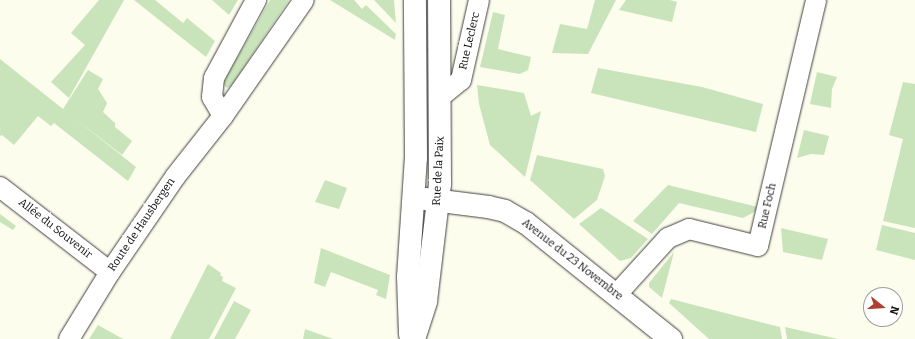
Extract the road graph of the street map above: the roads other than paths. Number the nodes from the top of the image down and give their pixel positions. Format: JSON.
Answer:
{"nodes":[{"id":1,"x":256,"y":0,"type":"edge"},
{"id":2,"x":304,"y":0,"type":"edge"},
{"id":3,"x":415,"y":0,"type":"edge"},
{"id":4,"x":439,"y":0,"type":"edge"},
{"id":5,"x":479,"y":0,"type":"edge"},
{"id":6,"x":816,"y":0,"type":"edge"},
{"id":7,"x":440,"y":97,"type":"junction"},
{"id":8,"x":223,"y":116,"type":"junction"},
{"id":9,"x":0,"y":187,"type":"edge"},
{"id":10,"x":414,"y":198,"type":"junction"},
{"id":11,"x":438,"y":200,"type":"junction"},
{"id":12,"x":110,"y":272,"type":"junction"},
{"id":13,"x":617,"y":294,"type":"junction"},
{"id":14,"x":69,"y":339,"type":"edge"},
{"id":15,"x":410,"y":339,"type":"edge"},
{"id":16,"x":414,"y":339,"type":"edge"},
{"id":17,"x":671,"y":339,"type":"edge"}],
"edges":[{"from":1,"to":8,"type":"street"},
{"from":2,"to":8,"type":"street","name":"Route de Hausbergen"},
{"from":3,"to":10,"type":"street"},
{"from":4,"to":7,"type":"street","name":"Rue de la Paix"},
{"from":5,"to":7,"type":"street","name":"Rue Leclerc"},
{"from":6,"to":13,"type":"street","name":"Rue Foch"},
{"from":7,"to":11,"type":"street","name":"Rue de la Paix"},
{"from":8,"to":12,"type":"street","name":"Route de Hausbergen"},
{"from":9,"to":12,"type":"street","name":"Allée du Souvenir"},
{"from":10,"to":11,"type":"street","name":"Avenue du 23 Novembre"},
{"from":10,"to":15,"type":"street"},
{"from":11,"to":13,"type":"street","name":"Avenue du 23 Novembre"},
{"from":11,"to":16,"type":"street","name":"Rue de la Paix"},
{"from":12,"to":14,"type":"street","name":"Route de Hausbergen"},
{"from":13,"to":17,"type":"street","name":"Avenue du 23 Novembre"}]}
